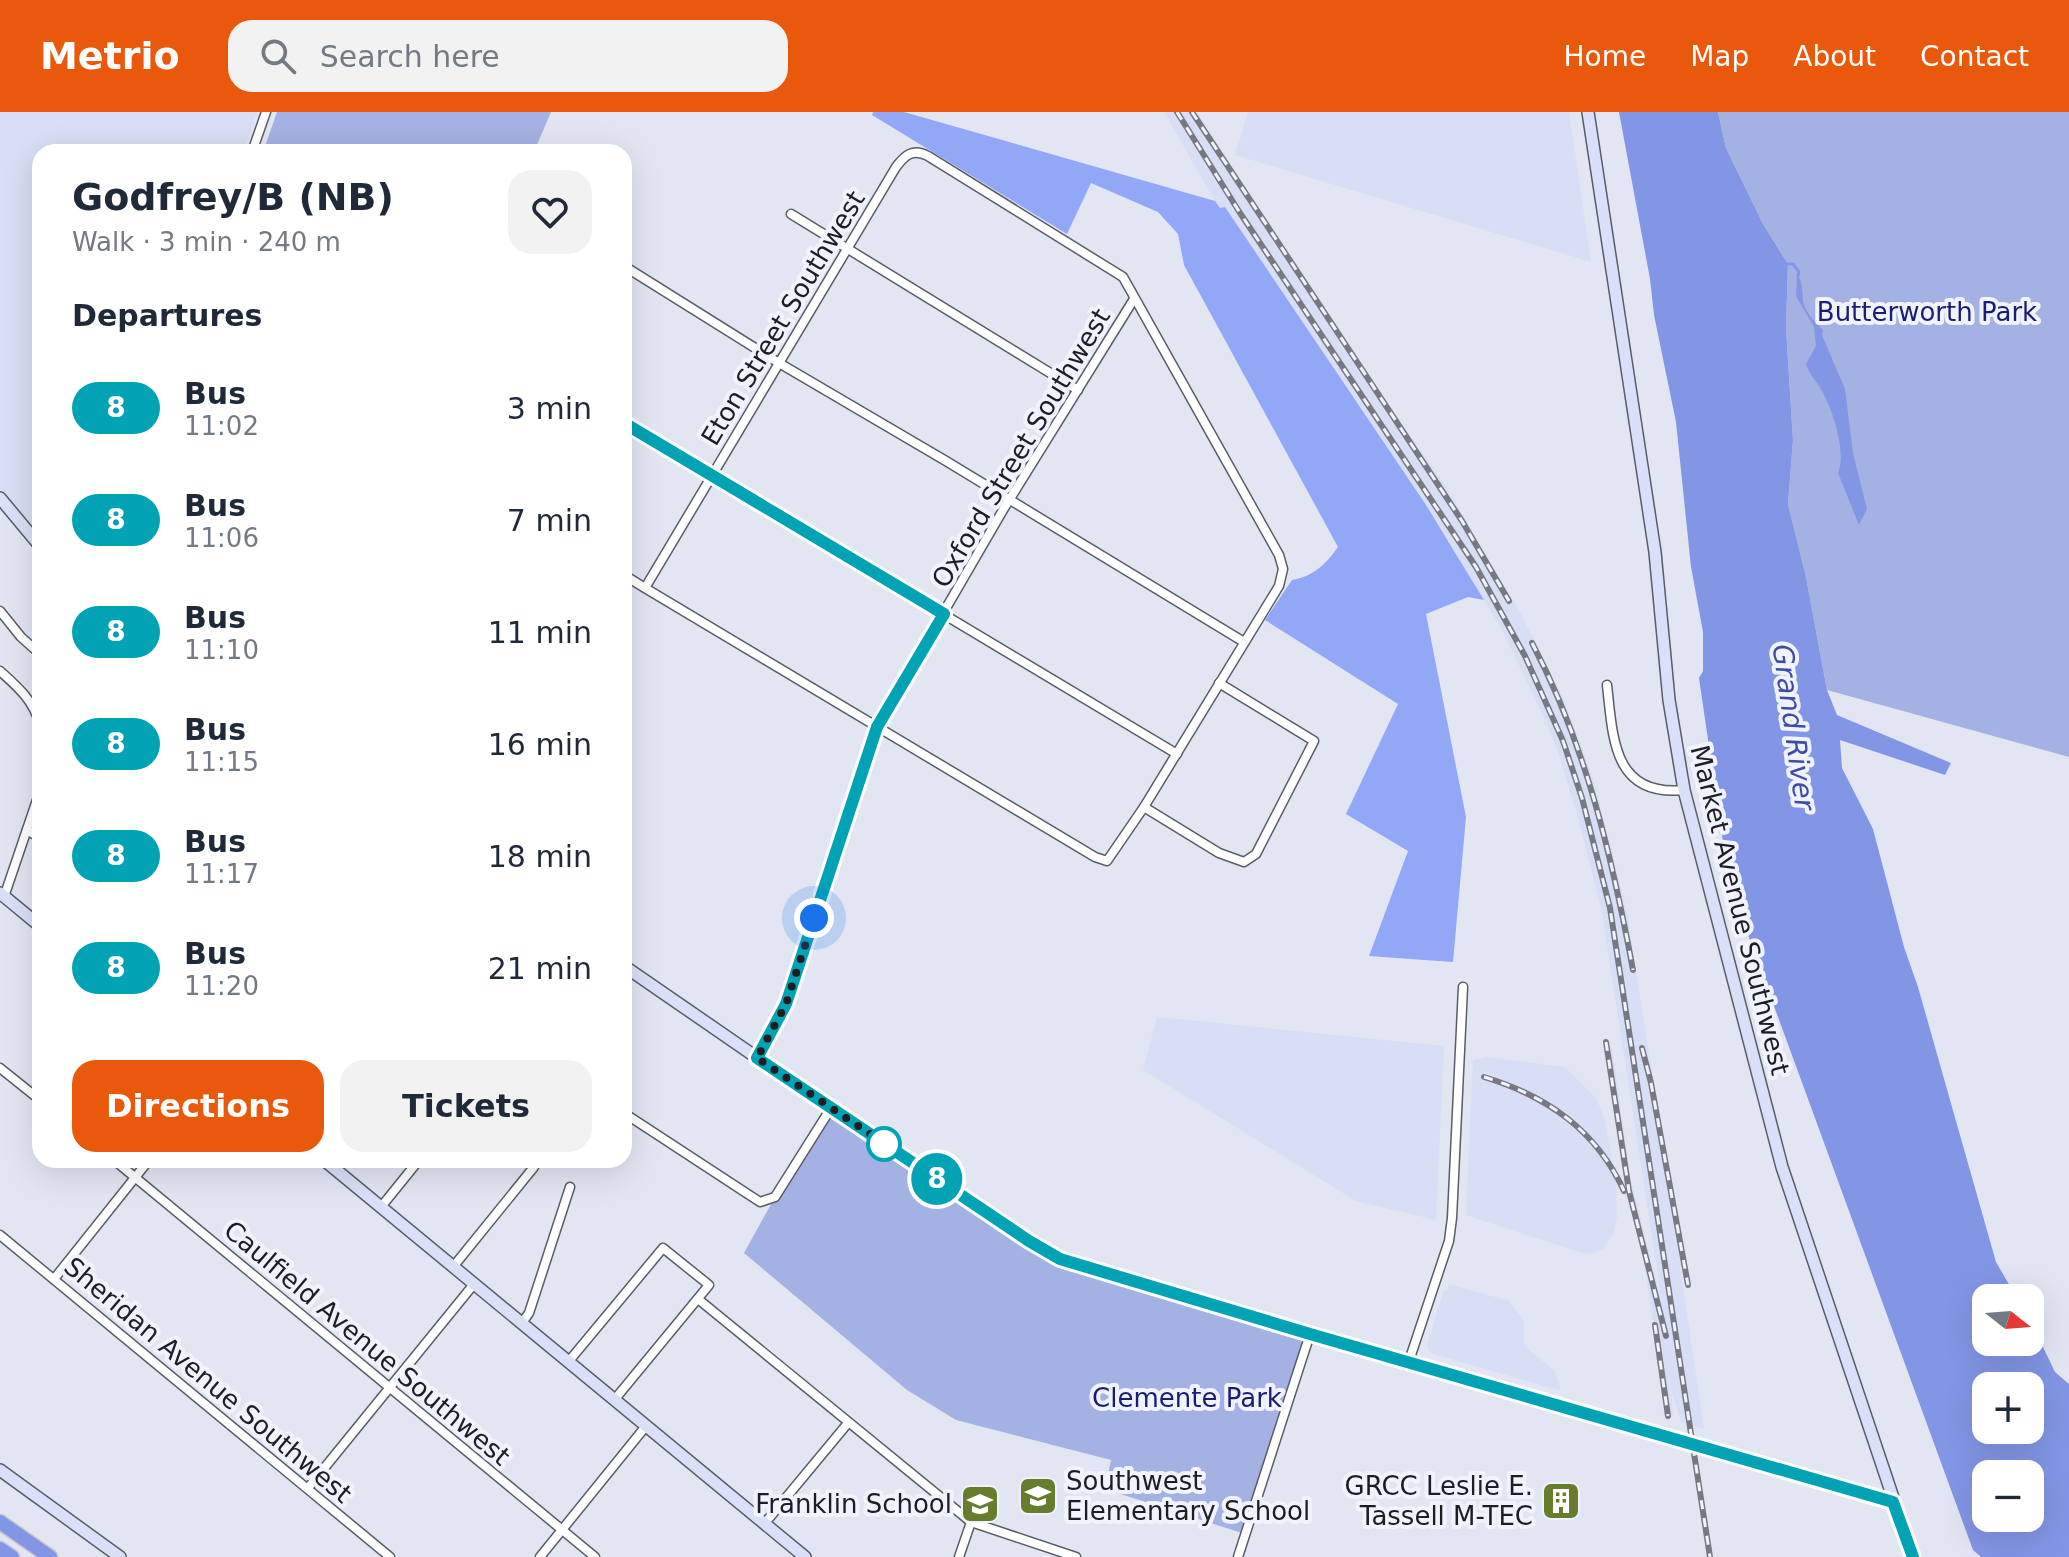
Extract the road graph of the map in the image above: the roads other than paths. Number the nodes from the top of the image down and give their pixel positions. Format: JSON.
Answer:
{"nodes":[{"id":1,"x":266,"y":112,"type":"edge"},
{"id":2,"x":1588,"y":112,"type":"edge"},
{"id":3,"x":255,"y":144,"type":"edge"},
{"id":4,"x":791,"y":214,"type":"dead end"},
{"id":5,"x":846,"y":250,"type":"junction"},
{"id":6,"x":632,"y":271,"type":"edge"},
{"id":7,"x":1134,"y":299,"type":"junction"},
{"id":8,"x":779,"y":363,"type":"junction"},
{"id":9,"x":1078,"y":390,"type":"junction"},
{"id":10,"x":632,"y":428,"type":"edge"},
{"id":11,"x":713,"y":476,"type":"junction"},
{"id":12,"x":0,"y":498,"type":"edge"},
{"id":13,"x":1009,"y":501,"type":"junction"},
{"id":14,"x":32,"y":536,"type":"edge"},
{"id":15,"x":632,"y":580,"type":"edge"},
{"id":16,"x":645,"y":588,"type":"junction"},
{"id":17,"x":0,"y":611,"type":"edge"},
{"id":18,"x":944,"y":614,"type":"junction"},
{"id":19,"x":1244,"y":642,"type":"junction"},
{"id":20,"x":32,"y":647,"type":"edge"},
{"id":21,"x":0,"y":671,"type":"edge"},
{"id":22,"x":1219,"y":683,"type":"junction"},
{"id":23,"x":1607,"y":685,"type":"dead end"},
{"id":24,"x":32,"y":705,"type":"edge"},
{"id":25,"x":877,"y":727,"type":"junction"},
{"id":26,"x":1177,"y":754,"type":"junction"},
{"id":27,"x":1684,"y":790,"type":"junction"},
{"id":28,"x":1144,"y":807,"type":"junction"},
{"id":29,"x":32,"y":815,"type":"edge"},
{"id":30,"x":27,"y":830,"type":"junction"},
{"id":31,"x":32,"y":833,"type":"edge"},
{"id":32,"x":2,"y":895,"type":"edge"},
{"id":33,"x":0,"y":910,"type":"edge"},
{"id":34,"x":32,"y":919,"type":"edge"},
{"id":35,"x":632,"y":972,"type":"edge"},
{"id":36,"x":1463,"y":987,"type":"dead end"},
{"id":37,"x":757,"y":1058,"type":"junction"},
{"id":38,"x":0,"y":1068,"type":"edge"},
{"id":39,"x":32,"y":1094,"type":"edge"},
{"id":40,"x":831,"y":1108,"type":"junction"},
{"id":41,"x":632,"y":1118,"type":"edge"},
{"id":42,"x":124,"y":1168,"type":"edge"},
{"id":43,"x":143,"y":1168,"type":"edge"},
{"id":44,"x":334,"y":1168,"type":"edge"},
{"id":45,"x":413,"y":1168,"type":"edge"},
{"id":46,"x":533,"y":1168,"type":"edge"},
{"id":47,"x":136,"y":1177,"type":"junction"},
{"id":48,"x":570,"y":1187,"type":"dead end"},
{"id":49,"x":381,"y":1207,"type":"junction"},
{"id":50,"x":0,"y":1235,"type":"edge"},
{"id":51,"x":453,"y":1267,"type":"junction"},
{"id":52,"x":54,"y":1279,"type":"junction"},
{"id":53,"x":474,"y":1284,"type":"junction"},
{"id":54,"x":698,"y":1299,"type":"junction"},
{"id":55,"x":522,"y":1323,"type":"junction"},
{"id":56,"x":1310,"y":1334,"type":"junction"},
{"id":57,"x":569,"y":1361,"type":"junction"},
{"id":58,"x":1409,"y":1361,"type":"junction"},
{"id":59,"x":389,"y":1387,"type":"junction"},
{"id":60,"x":615,"y":1399,"type":"junction"},
{"id":61,"x":848,"y":1423,"type":"junction"},
{"id":62,"x":646,"y":1426,"type":"junction"},
{"id":63,"x":0,"y":1470,"type":"edge"},
{"id":64,"x":308,"y":1488,"type":"junction"},
{"id":65,"x":1893,"y":1502,"type":"junction"},
{"id":66,"x":0,"y":1522,"type":"edge"},
{"id":67,"x":971,"y":1522,"type":"junction"},
{"id":68,"x":765,"y":1523,"type":"junction"},
{"id":69,"x":562,"y":1530,"type":"junction"},
{"id":70,"x":0,"y":1549,"type":"edge"},
{"id":71,"x":12,"y":1557,"type":"edge"},
{"id":72,"x":50,"y":1557,"type":"edge"},
{"id":73,"x":120,"y":1557,"type":"edge"},
{"id":74,"x":390,"y":1557,"type":"edge"},
{"id":75,"x":540,"y":1557,"type":"edge"},
{"id":76,"x":595,"y":1557,"type":"edge"},
{"id":77,"x":805,"y":1557,"type":"edge"},
{"id":78,"x":959,"y":1557,"type":"edge"},
{"id":79,"x":1076,"y":1557,"type":"edge"},
{"id":80,"x":1238,"y":1557,"type":"edge"},
{"id":81,"x":1913,"y":1557,"type":"edge"}],
"edges":[{"from":1,"to":3,"type":"street"},
{"from":2,"to":27,"type":"main road","name":"Market Avenue Southwest"},
{"from":4,"to":5,"type":"street"},
{"from":5,"to":7,"type":"street","name":"Eton Street Southwest"},
{"from":5,"to":8,"type":"street","name":"Eton Street Southwest"},
{"from":5,"to":9,"type":"street"},
{"from":6,"to":8,"type":"street"},
{"from":7,"to":9,"type":"street","name":"Oxford Street Southwest"},
{"from":7,"to":19,"type":"street"},
{"from":8,"to":11,"type":"street","name":"Eton Street Southwest"},
{"from":8,"to":13,"type":"street"},
{"from":9,"to":13,"type":"street","name":"Oxford Street Southwest"},
{"from":10,"to":11,"type":"street"},
{"from":11,"to":16,"type":"street","name":"Eton Street Southwest"},
{"from":11,"to":18,"type":"street"},
{"from":12,"to":14,"type":"main road"},
{"from":13,"to":18,"type":"street","name":"Oxford Street Southwest"},
{"from":13,"to":19,"type":"street"},
{"from":15,"to":16,"type":"street"},
{"from":16,"to":25,"type":"street"},
{"from":17,"to":20,"type":"street"},
{"from":18,"to":25,"type":"street","name":"Oxford Street Southwest"},
{"from":18,"to":26,"type":"street"},
{"from":19,"to":22,"type":"street"},
{"from":21,"to":24,"type":"street"},
{"from":22,"to":26,"type":"street"},
{"from":22,"to":28,"type":"street"},
{"from":23,"to":27,"type":"street"},
{"from":25,"to":28,"type":"street"},
{"from":25,"to":37,"type":"street","name":"Oxford Street Southwest"},
{"from":26,"to":28,"type":"street"},
{"from":27,"to":65,"type":"main road","name":"Market Avenue Southwest"},
{"from":29,"to":30,"type":"street"},
{"from":30,"to":31,"type":"street"},
{"from":30,"to":32,"type":"street"},
{"from":32,"to":33,"type":"main road"},
{"from":32,"to":34,"type":"main road"},
{"from":35,"to":37,"type":"main road"},
{"from":36,"to":58,"type":"street"},
{"from":37,"to":40,"type":"main road"},
{"from":38,"to":39,"type":"street"},
{"from":40,"to":41,"type":"street"},
{"from":40,"to":56,"type":"main road"},
{"from":42,"to":47,"type":"street","name":"Caulfield Avenue Southwest"},
{"from":43,"to":47,"type":"street"},
{"from":44,"to":49,"type":"main road"},
{"from":45,"to":49,"type":"street"},
{"from":46,"to":51,"type":"street"},
{"from":47,"to":52,"type":"street"},
{"from":47,"to":59,"type":"street","name":"Caulfield Avenue Southwest"},
{"from":48,"to":55,"type":"street"},
{"from":49,"to":51,"type":"main road"},
{"from":50,"to":52,"type":"street","name":"Sheridan Avenue Southwest"},
{"from":51,"to":53,"type":"main road"},
{"from":52,"to":64,"type":"street","name":"Sheridan Avenue Southwest"},
{"from":53,"to":55,"type":"main road"},
{"from":53,"to":59,"type":"street"},
{"from":54,"to":57,"type":"street"},
{"from":54,"to":60,"type":"street"},
{"from":54,"to":61,"type":"street"},
{"from":55,"to":57,"type":"main road"},
{"from":56,"to":58,"type":"main road"},
{"from":56,"to":80,"type":"street"},
{"from":57,"to":60,"type":"main road"},
{"from":58,"to":65,"type":"main road"},
{"from":59,"to":64,"type":"street"},
{"from":59,"to":69,"type":"street","name":"Caulfield Avenue Southwest"},
{"from":60,"to":62,"type":"main road"},
{"from":61,"to":67,"type":"street"},
{"from":61,"to":68,"type":"street"},
{"from":62,"to":68,"type":"main road"},
{"from":62,"to":69,"type":"street"},
{"from":63,"to":73,"type":"main road"},
{"from":64,"to":74,"type":"street","name":"Sheridan Avenue Southwest"},
{"from":65,"to":81,"type":"main road","name":"Market Avenue Southwest"},
{"from":66,"to":72,"type":"highway"},
{"from":67,"to":78,"type":"street"},
{"from":67,"to":79,"type":"street"},
{"from":68,"to":77,"type":"main road"},
{"from":69,"to":75,"type":"street"},
{"from":69,"to":76,"type":"street","name":"Caulfield Avenue Southwest"},
{"from":70,"to":71,"type":"highway"}]}
